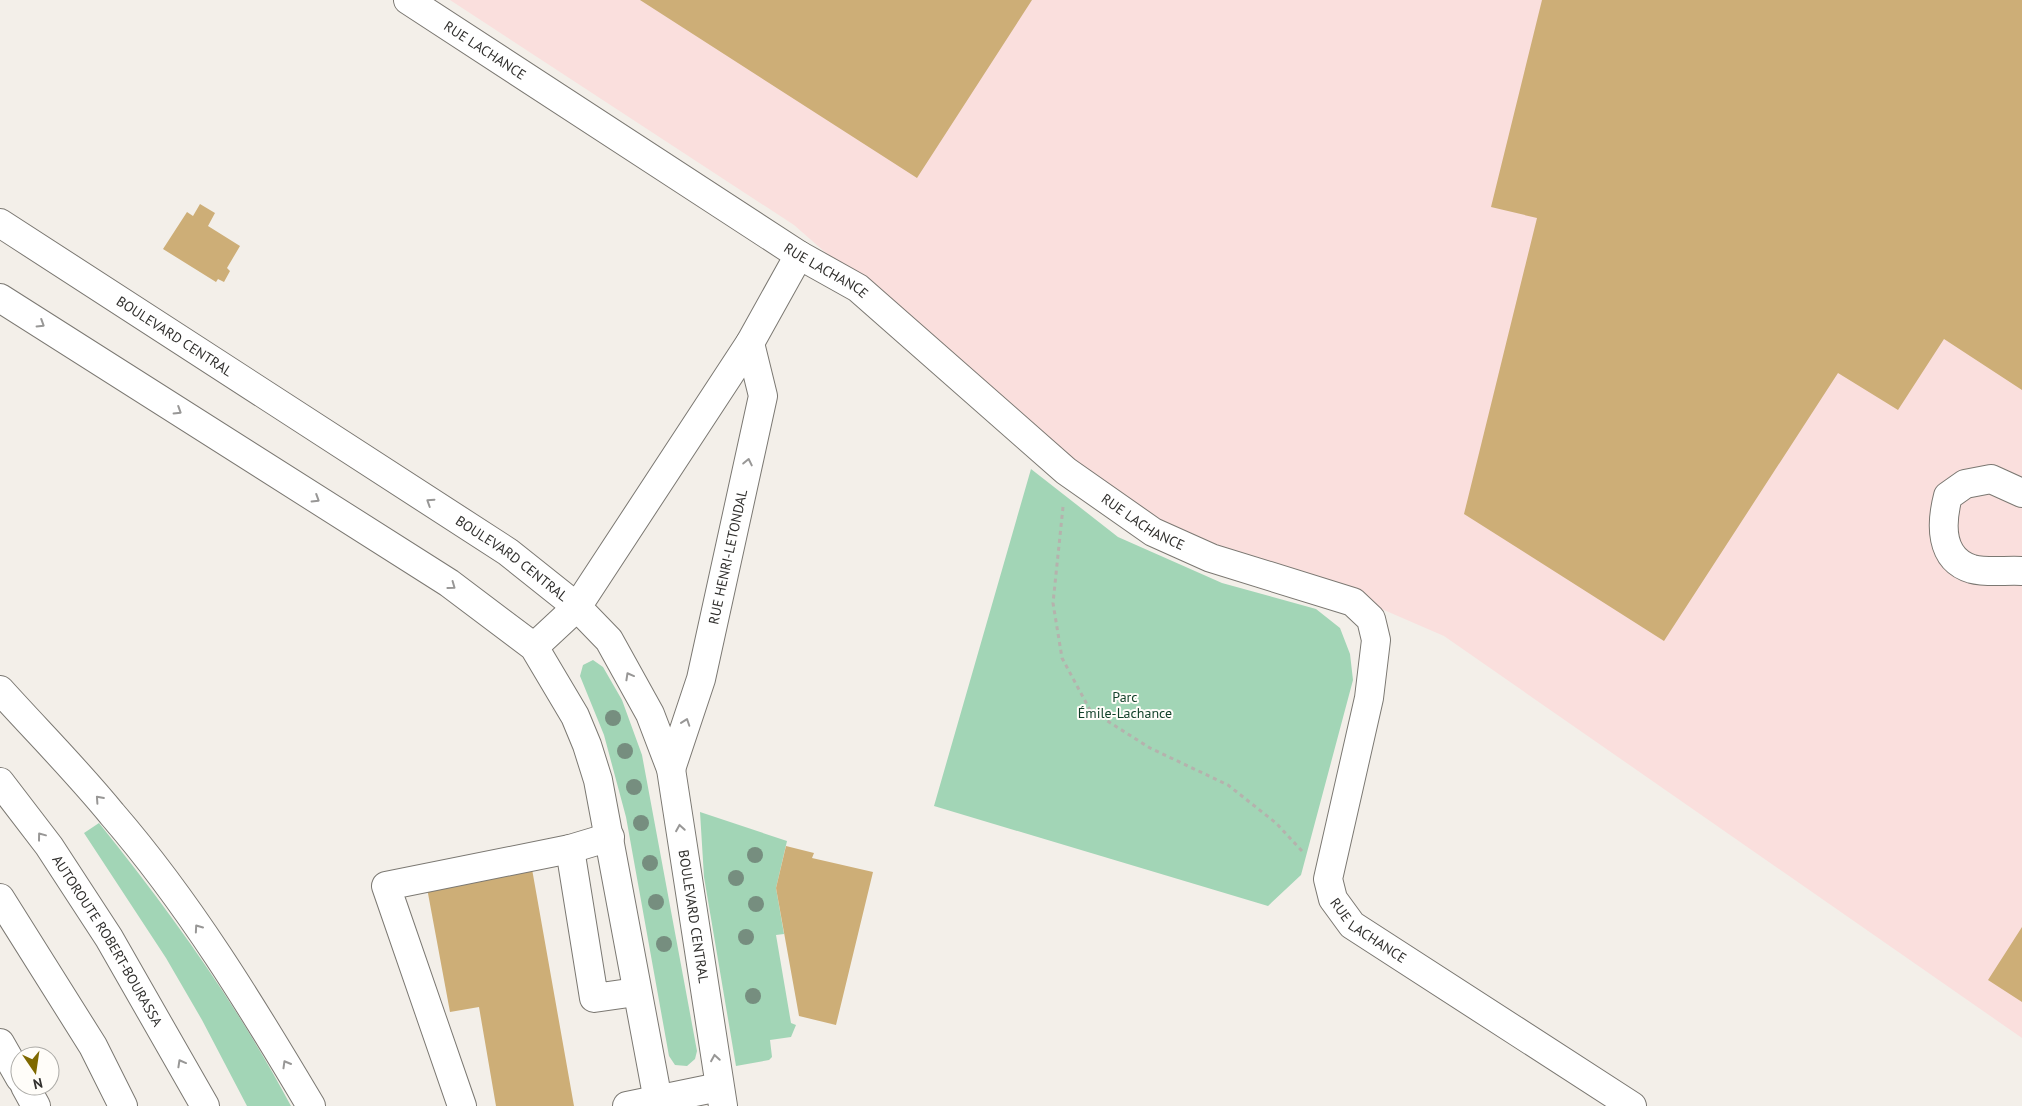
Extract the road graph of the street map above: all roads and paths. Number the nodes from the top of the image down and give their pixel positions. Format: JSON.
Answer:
{"nodes":[{"id":1,"x":408,"y":0,"type":"edge"},
{"id":2,"x":0,"y":224,"type":"edge"},
{"id":3,"x":799,"y":255,"type":"junction"},
{"id":4,"x":0,"y":298,"type":"edge"},
{"id":5,"x":750,"y":343,"type":"junction"},
{"id":6,"x":1066,"y":471,"type":"junction"},
{"id":7,"x":2022,"y":493,"type":"edge"},
{"id":8,"x":2022,"y":571,"type":"edge"},
{"id":9,"x":577,"y":607,"type":"junction"},
{"id":10,"x":534,"y":647,"type":"junction"},
{"id":11,"x":0,"y":690,"type":"edge"},
{"id":12,"x":670,"y":768,"type":"junction"},
{"id":13,"x":0,"y":782,"type":"edge"},
{"id":14,"x":610,"y":837,"type":"junction"},
{"id":15,"x":570,"y":849,"type":"junction"},
{"id":16,"x":1328,"y":879,"type":"junction"},
{"id":17,"x":0,"y":898,"type":"edge"},
{"id":18,"x":636,"y":992,"type":"junction"},
{"id":19,"x":0,"y":1043,"type":"edge"},
{"id":20,"x":10,"y":1060,"type":"edge"},
{"id":21,"x":721,"y":1097,"type":"edge"},
{"id":22,"x":658,"y":1103,"type":"edge"},
{"id":23,"x":122,"y":1106,"type":"edge"},
{"id":24,"x":205,"y":1106,"type":"edge"},
{"id":25,"x":311,"y":1106,"type":"edge"},
{"id":26,"x":462,"y":1106,"type":"edge"},
{"id":27,"x":627,"y":1106,"type":"edge"},
{"id":28,"x":1632,"y":1106,"type":"edge"}],
"edges":[{"from":1,"to":3,"type":"main road","name":"RUE LACHANCE"},
{"from":9,"to":2,"type":"main road","name":"BOULEVARD CENTRAL","one_way":true},
{"from":3,"to":5,"type":"main road"},
{"from":3,"to":6,"type":"main road","name":"RUE LACHANCE"},
{"from":4,"to":10,"type":"main road","one_way":true},
{"from":5,"to":9,"type":"main road"},
{"from":12,"to":5,"type":"main road","name":"RUE HENRI-LETONDAL","one_way":true},
{"from":6,"to":16,"type":"path"},
{"from":6,"to":16,"type":"main road","name":"RUE LACHANCE"},
{"from":7,"to":8,"type":"main road"},
{"from":9,"to":10,"type":"main road"},
{"from":12,"to":9,"type":"main road","name":"BOULEVARD CENTRAL","one_way":true},
{"from":10,"to":14,"type":"main road"},
{"from":25,"to":11,"type":"main road","one_way":true},
{"from":21,"to":12,"type":"main road","name":"BOULEVARD CENTRAL","one_way":true},
{"from":24,"to":13,"type":"main road","name":"AUTOROUTE ROBERT-BOURASSA","one_way":true},
{"from":14,"to":15,"type":"main road"},
{"from":14,"to":18,"type":"main road"},
{"from":15,"to":18,"type":"main road"},
{"from":15,"to":26,"type":"main road"},
{"from":16,"to":28,"type":"main road","name":"RUE LACHANCE"},
{"from":17,"to":23,"type":"main road"},
{"from":18,"to":22,"type":"main road"},
{"from":19,"to":20,"type":"main road"},
{"from":21,"to":22,"type":"main road"},
{"from":22,"to":27,"type":"main road"}]}
